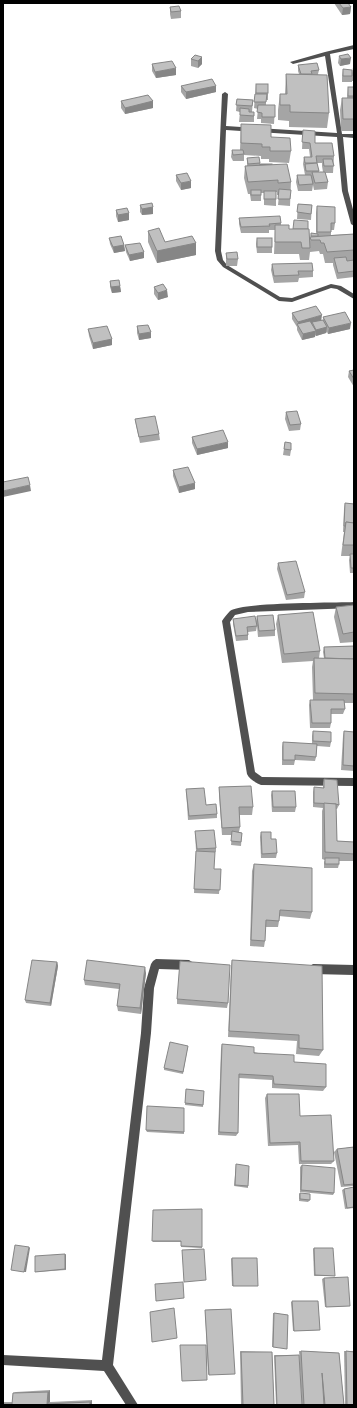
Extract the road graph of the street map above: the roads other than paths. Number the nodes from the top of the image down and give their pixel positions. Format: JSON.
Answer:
{"nodes":[{"id":1,"x":354,"y":47,"type":"edge"},
{"id":2,"x":327,"y":53,"type":"junction"},
{"id":3,"x":293,"y":62,"type":"dead end"},
{"id":4,"x":225,"y":94,"type":"dead end"},
{"id":5,"x":224,"y":128,"type":"junction"},
{"id":6,"x":340,"y":136,"type":"junction"},
{"id":7,"x":354,"y":136,"type":"edge"},
{"id":8,"x":354,"y":224,"type":"edge"},
{"id":9,"x":354,"y":297,"type":"edge"},
{"id":10,"x":354,"y":606,"type":"edge"},
{"id":11,"x":354,"y":782,"type":"edge"},
{"id":12,"x":196,"y":965,"type":"edge"},
{"id":13,"x":307,"y":969,"type":"edge"},
{"id":14,"x":354,"y":970,"type":"edge"},
{"id":15,"x":3,"y":1360,"type":"edge"},
{"id":16,"x":107,"y":1366,"type":"junction"},
{"id":17,"x":132,"y":1405,"type":"edge"}],
"edges":[{"from":1,"to":2,"type":"street"},
{"from":2,"to":3,"type":"street"},
{"from":2,"to":6,"type":"street"},
{"from":4,"to":5,"type":"street"},
{"from":5,"to":6,"type":"street"},
{"from":5,"to":9,"type":"street"},
{"from":6,"to":7,"type":"street"},
{"from":6,"to":8,"type":"street"},
{"from":10,"to":11,"type":"street"},
{"from":12,"to":16,"type":"street"},
{"from":13,"to":14,"type":"street"},
{"from":15,"to":16,"type":"street"},
{"from":16,"to":17,"type":"street"}]}
